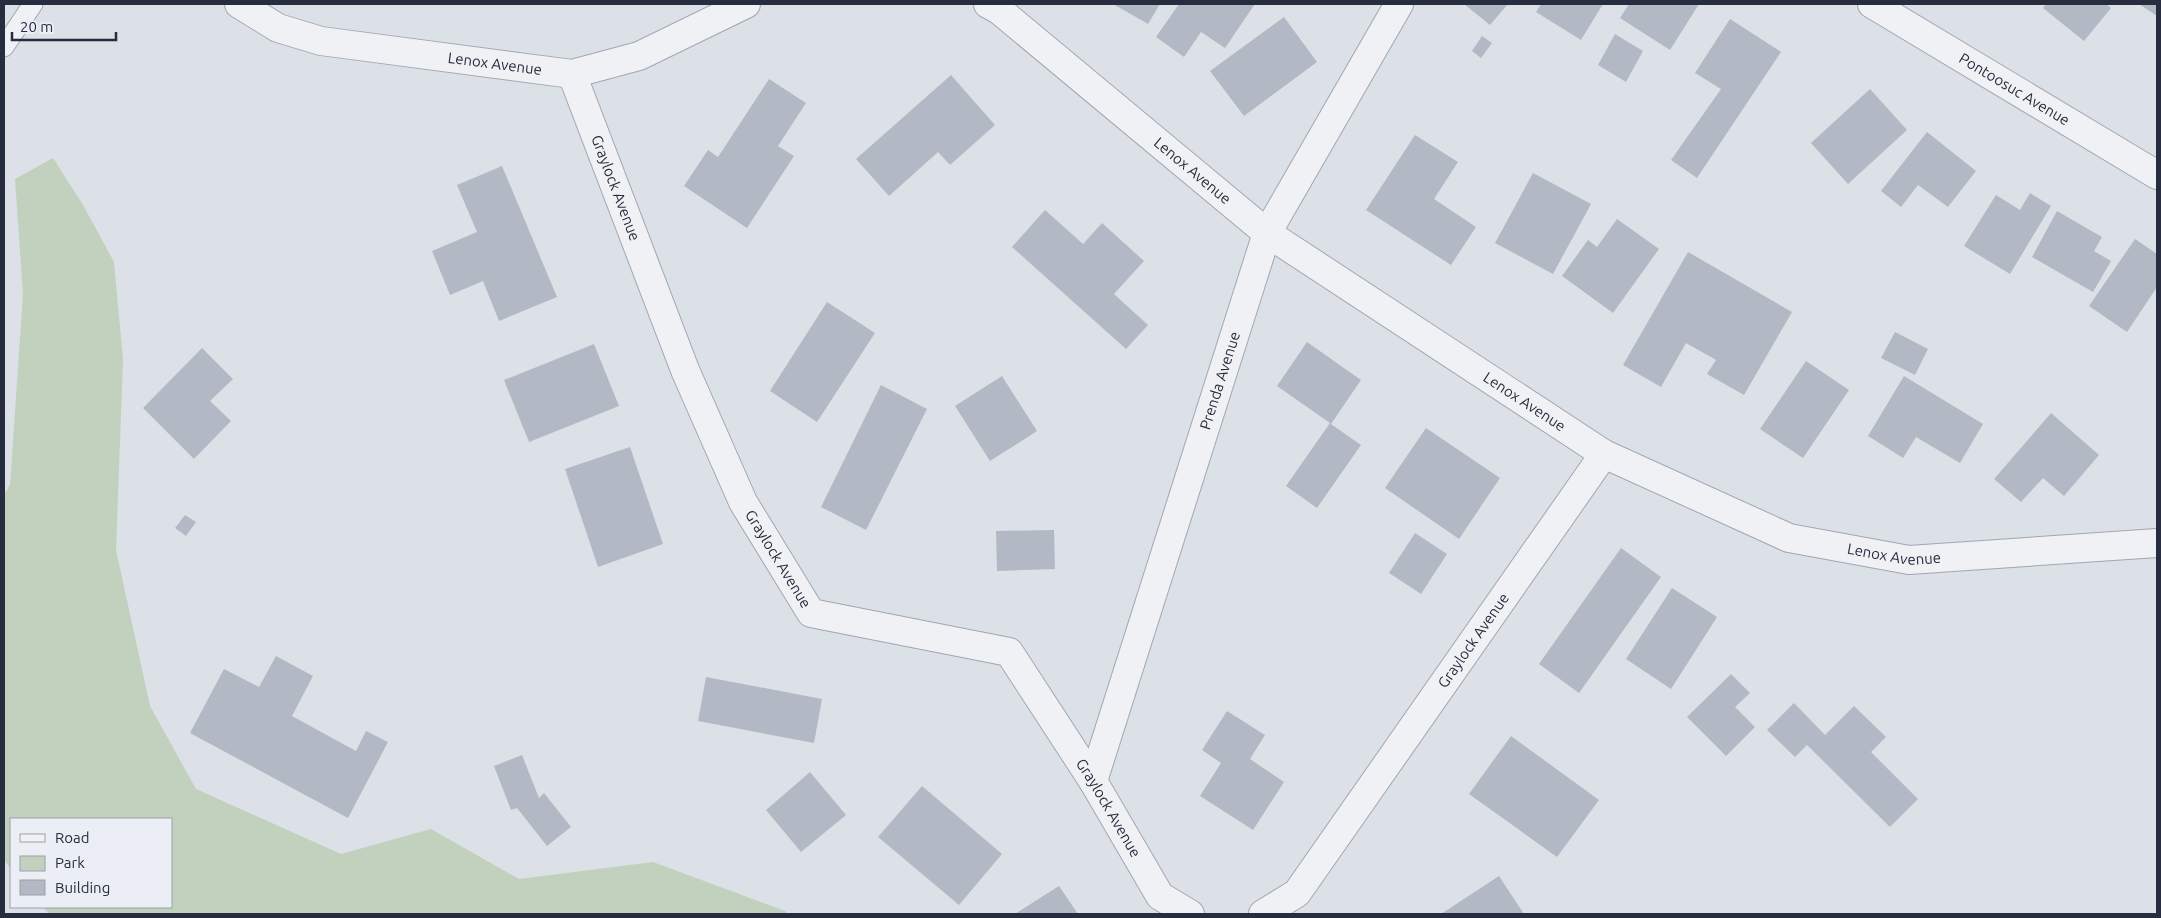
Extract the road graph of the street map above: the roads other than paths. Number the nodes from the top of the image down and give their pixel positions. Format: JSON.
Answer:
{"nodes":[{"id":1,"x":33,"y":4,"type":"edge"},
{"id":2,"x":239,"y":4,"type":"edge"},
{"id":3,"x":746,"y":4,"type":"edge"},
{"id":4,"x":988,"y":4,"type":"edge"},
{"id":5,"x":1399,"y":4,"type":"edge"},
{"id":6,"x":1872,"y":4,"type":"edge"},
{"id":7,"x":4,"y":47,"type":"edge"},
{"id":8,"x":572,"y":74,"type":"junction"},
{"id":9,"x":2157,"y":175,"type":"edge"},
{"id":10,"x":1267,"y":233,"type":"junction"},
{"id":11,"x":1604,"y":454,"type":"junction"},
{"id":12,"x":2157,"y":543,"type":"edge"},
{"id":13,"x":1094,"y":781,"type":"junction"},
{"id":14,"x":1190,"y":914,"type":"edge"},
{"id":15,"x":1263,"y":914,"type":"edge"}],
"edges":[{"from":1,"to":7,"type":"lane"},
{"from":2,"to":8,"type":"street","name":"Lenox Avenue"},
{"from":3,"to":8,"type":"street","name":"Lenox Avenue"},
{"from":4,"to":10,"type":"street","name":"Lenox Avenue"},
{"from":5,"to":10,"type":"street","name":"Prenda Avenue"},
{"from":6,"to":9,"type":"street","name":"Pontoosuc Avenue"},
{"from":8,"to":13,"type":"street","name":"Graylock Avenue"},
{"from":10,"to":11,"type":"street","name":"Lenox Avenue"},
{"from":10,"to":13,"type":"street","name":"Prenda Avenue"},
{"from":11,"to":12,"type":"street","name":"Lenox Avenue"},
{"from":11,"to":15,"type":"street","name":"Graylock Avenue"},
{"from":13,"to":14,"type":"street","name":"Graylock Avenue"}]}
